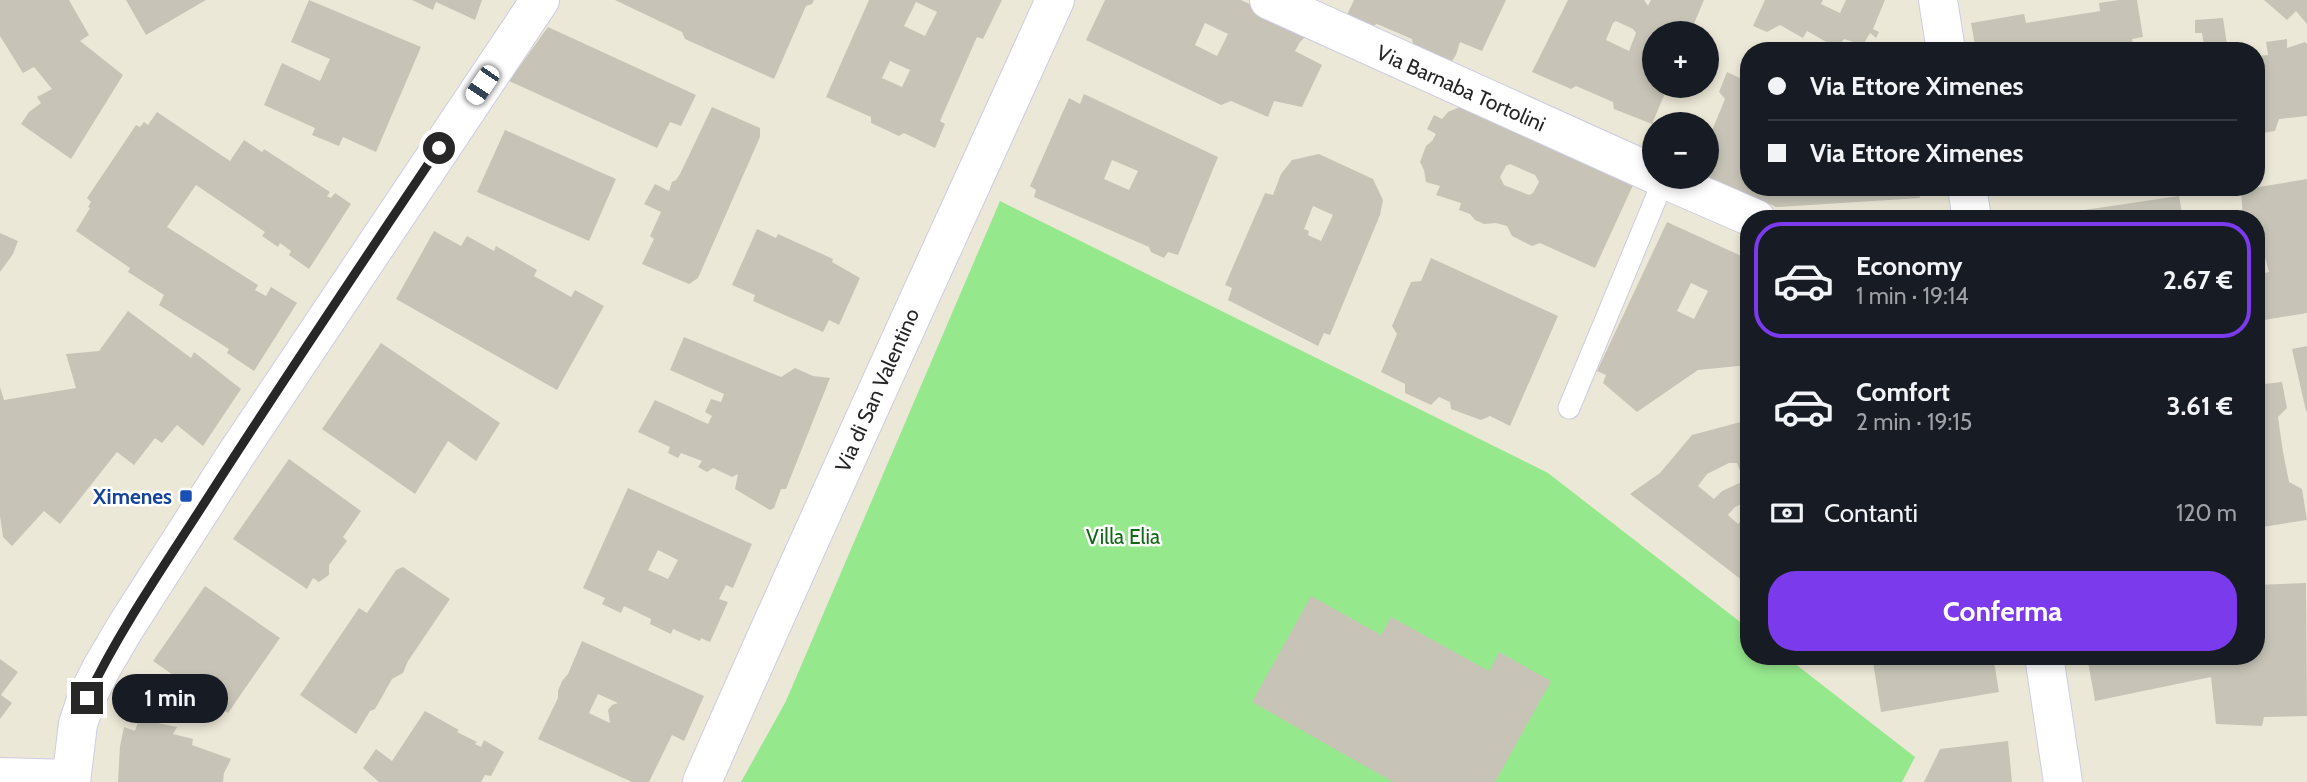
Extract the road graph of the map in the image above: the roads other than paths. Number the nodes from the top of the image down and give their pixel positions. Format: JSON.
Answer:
{"nodes":[{"id":1,"x":540,"y":0,"type":"edge"},
{"id":2,"x":1055,"y":0,"type":"edge"},
{"id":3,"x":1269,"y":0,"type":"edge"},
{"id":4,"x":1938,"y":0,"type":"edge"},
{"id":5,"x":1945,"y":42,"type":"edge"},
{"id":6,"x":1642,"y":169,"type":"edge"},
{"id":7,"x":1654,"y":189,"type":"edge"},
{"id":8,"x":1687,"y":189,"type":"edge"},
{"id":9,"x":1740,"y":212,"type":"edge"},
{"id":10,"x":1569,"y":408,"type":"dead end"},
{"id":11,"x":2045,"y":665,"type":"edge"},
{"id":12,"x":0,"y":777,"type":"edge"},
{"id":13,"x":70,"y":781,"type":"edge"},
{"id":14,"x":702,"y":782,"type":"edge"},
{"id":15,"x":2063,"y":782,"type":"edge"}],
"edges":[{"from":1,"to":13,"type":"street"},
{"from":2,"to":14,"type":"street","name":"Via di San Valentino"},
{"from":3,"to":6,"type":"street","name":"Via Barnaba Tortolini"},
{"from":4,"to":5,"type":"street"},
{"from":7,"to":10,"type":"lane"},
{"from":8,"to":9,"type":"street","name":"Via Barnaba Tortolini"},
{"from":11,"to":15,"type":"street"},
{"from":12,"to":13,"type":"street"}]}
